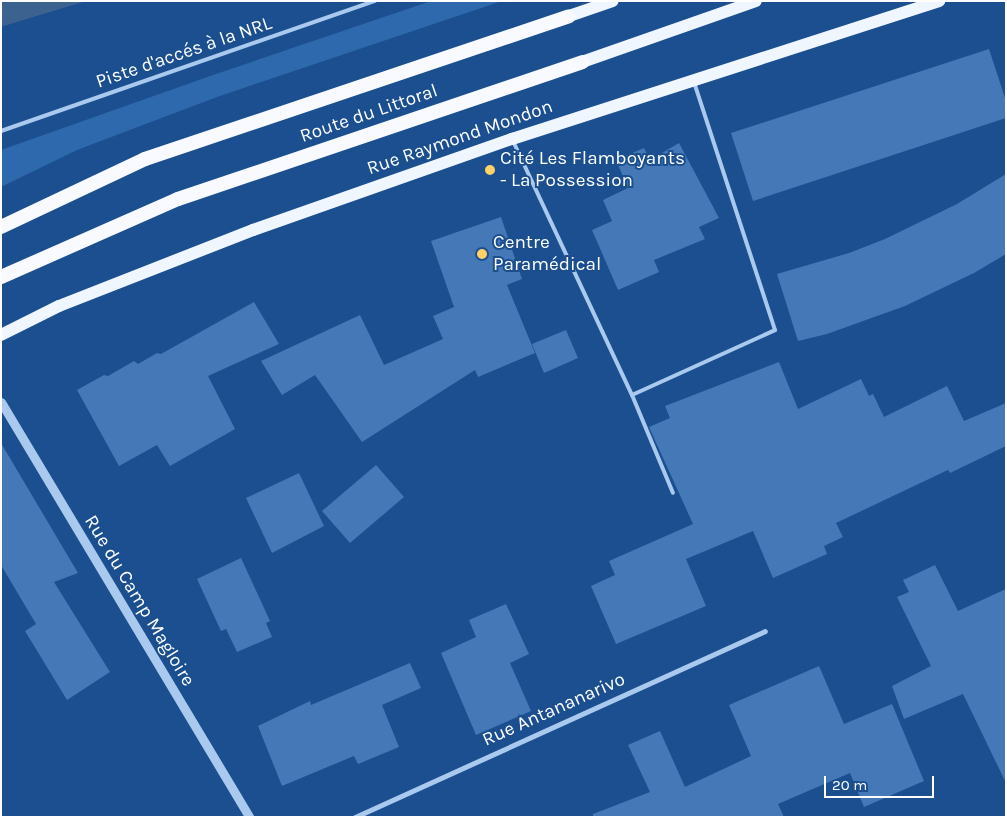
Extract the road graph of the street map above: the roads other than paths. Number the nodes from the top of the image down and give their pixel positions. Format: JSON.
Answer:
{"nodes":[{"id":1,"x":375,"y":1,"type":"edge"},
{"id":2,"x":613,"y":1,"type":"edge"},
{"id":3,"x":756,"y":1,"type":"edge"},
{"id":4,"x":939,"y":1,"type":"edge"},
{"id":5,"x":569,"y":16,"type":"joint"},
{"id":6,"x":582,"y":62,"type":"joint"},
{"id":7,"x":693,"y":80,"type":"junction"},
{"id":8,"x":1,"y":131,"type":"edge"},
{"id":9,"x":512,"y":139,"type":"junction"},
{"id":10,"x":1,"y":227,"type":"edge"},
{"id":11,"x":1,"y":277,"type":"edge"},
{"id":12,"x":1,"y":335,"type":"edge"},
{"id":13,"x":632,"y":395,"type":"junction"},
{"id":14,"x":1,"y":402,"type":"edge"},
{"id":15,"x":673,"y":493,"type":"dead end"},
{"id":16,"x":765,"y":631,"type":"dead end"},
{"id":17,"x":250,"y":817,"type":"edge"},
{"id":18,"x":356,"y":817,"type":"edge"}],
"edges":[{"from":1,"to":8,"type":"lane","name":"Piste d'accés à la NRL"},
{"from":2,"to":5,"type":"main road","name":"Route du Littoral"},
{"from":3,"to":6,"type":"main road","name":"Route du Littoral"},
{"from":4,"to":7,"type":"main road","name":"Rue Raymond Mondon"},
{"from":5,"to":10,"type":"highway","name":"Route du Littoral"},
{"from":6,"to":11,"type":"highway","name":"Route du Littoral"},
{"from":7,"to":9,"type":"main road","name":"Rue Raymond Mondon"},
{"from":7,"to":13,"type":"lane"},
{"from":9,"to":12,"type":"main road","name":"Rue Raymond Mondon"},
{"from":9,"to":13,"type":"lane"},
{"from":13,"to":15,"type":"lane"},
{"from":14,"to":17,"type":"street","name":"Rue du Camp Magloire"},
{"from":16,"to":18,"type":"street","name":"Rue Antananarivo"}]}
